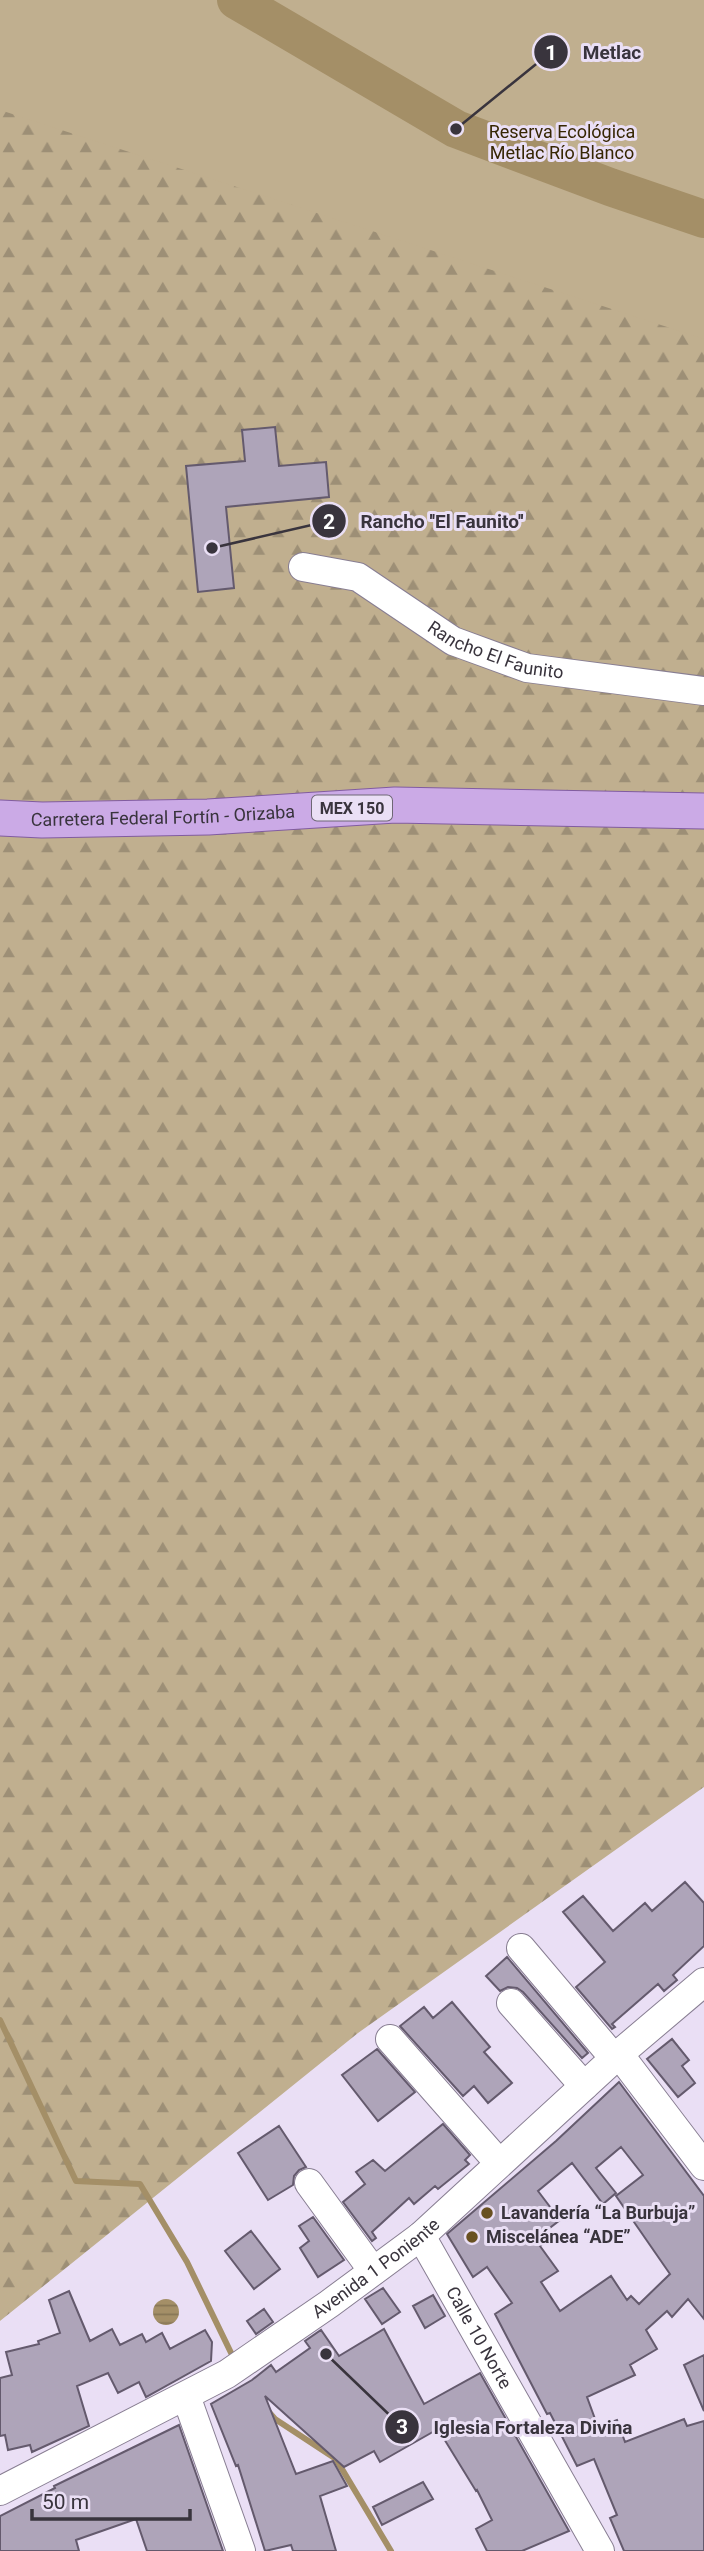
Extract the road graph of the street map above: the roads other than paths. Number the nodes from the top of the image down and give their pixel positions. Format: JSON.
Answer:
{"nodes":[{"id":1,"x":303,"y":567,"type":"dead end"},
{"id":2,"x":704,"y":691,"type":"edge"},
{"id":3,"x":704,"y":811,"type":"edge"},
{"id":4,"x":0,"y":818,"type":"edge"},
{"id":5,"x":521,"y":1948,"type":"dead end"},
{"id":6,"x":704,"y":1982,"type":"edge"},
{"id":7,"x":512,"y":2003,"type":"dead end"},
{"id":8,"x":390,"y":2039,"type":"dead end"},
{"id":9,"x":617,"y":2056,"type":"junction"},
{"id":10,"x":584,"y":2086,"type":"junction"},
{"id":11,"x":499,"y":2162,"type":"junction"},
{"id":12,"x":704,"y":2166,"type":"edge"},
{"id":13,"x":309,"y":2183,"type":"dead end"},
{"id":14,"x":421,"y":2236,"type":"junction"},
{"id":15,"x":373,"y":2271,"type":"junction"},
{"id":16,"x":186,"y":2396,"type":"junction"},
{"id":17,"x":0,"y":2491,"type":"edge"},
{"id":18,"x":241,"y":2551,"type":"edge"},
{"id":19,"x":600,"y":2551,"type":"edge"}],
"edges":[{"from":1,"to":2,"type":"street","name":"Rancho El Faunito"},
{"from":3,"to":4,"type":"main road","name":"Carretera Federal Fortín - Orizaba","number":"MEX 150"},
{"from":5,"to":9,"type":"street"},
{"from":6,"to":9,"type":"street","name":"Avenida 1 Poniente"},
{"from":7,"to":10,"type":"street"},
{"from":8,"to":11,"type":"street"},
{"from":9,"to":10,"type":"street","name":"Avenida 1 Poniente"},
{"from":9,"to":12,"type":"street"},
{"from":10,"to":11,"type":"street","name":"Avenida 1 Poniente"},
{"from":11,"to":14,"type":"street","name":"Avenida 1 Poniente"},
{"from":13,"to":15,"type":"street"},
{"from":14,"to":15,"type":"street","name":"Avenida 1 Poniente"},
{"from":14,"to":19,"type":"street","name":"Calle 10 Norte"},
{"from":15,"to":16,"type":"street","name":"Avenida 1 Poniente"},
{"from":16,"to":17,"type":"street","name":"Avenida 1 Poniente"},
{"from":16,"to":18,"type":"street"}]}
